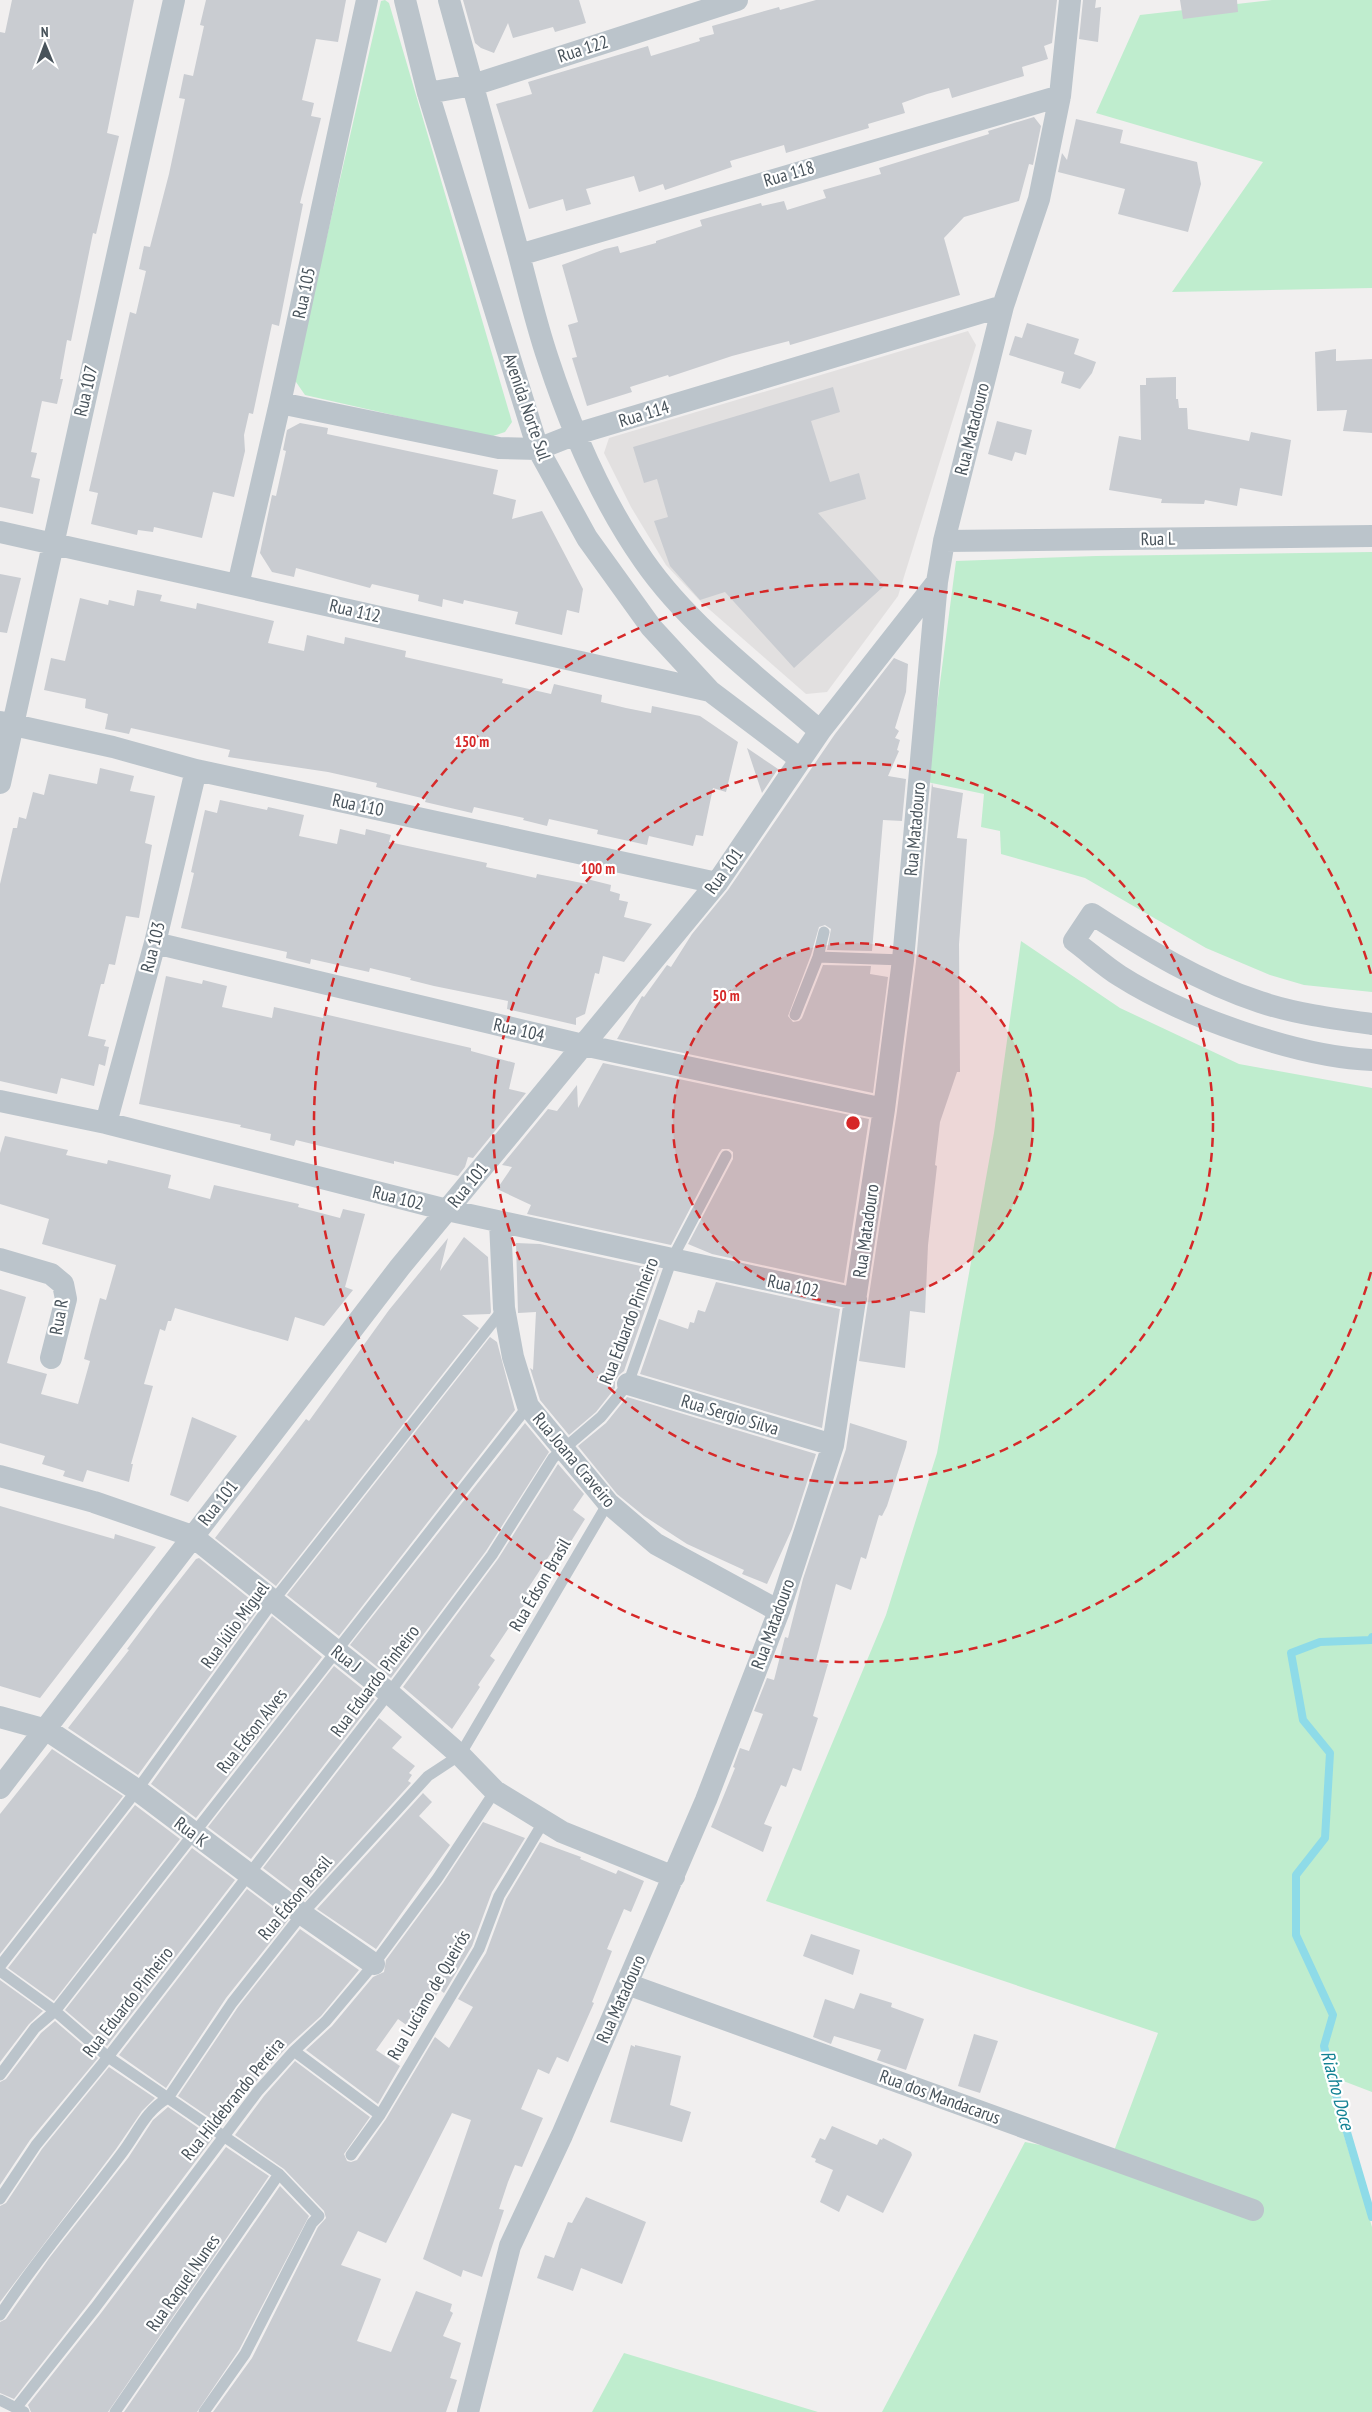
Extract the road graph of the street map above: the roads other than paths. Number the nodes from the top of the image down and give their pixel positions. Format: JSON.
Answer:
{"nodes":[{"id":1,"x":174,"y":0,"type":"edge"},
{"id":2,"x":366,"y":0,"type":"edge"},
{"id":3,"x":405,"y":0,"type":"edge"},
{"id":4,"x":449,"y":0,"type":"edge"},
{"id":5,"x":737,"y":0,"type":"edge"},
{"id":6,"x":1070,"y":0,"type":"edge"},
{"id":7,"x":473,"y":85,"type":"junction"},
{"id":8,"x":428,"y":93,"type":"junction"},
{"id":9,"x":1060,"y":96,"type":"junction"},
{"id":10,"x":519,"y":255,"type":"junction"},
{"id":11,"x":1004,"y":306,"type":"junction"},
{"id":12,"x":280,"y":403,"type":"junction"},
{"id":13,"x":576,"y":434,"type":"junction"},
{"id":14,"x":538,"y":449,"type":"junction"},
{"id":15,"x":0,"y":532,"type":"edge"},
{"id":16,"x":1372,"y":536,"type":"edge"},
{"id":17,"x":944,"y":541,"type":"junction"},
{"id":18,"x":52,"y":543,"type":"junction"},
{"id":19,"x":937,"y":582,"type":"junction"},
{"id":20,"x":238,"y":585,"type":"junction"},
{"id":21,"x":710,"y":690,"type":"junction"},
{"id":22,"x":6,"y":723,"type":"edge"},
{"id":23,"x":820,"y":731,"type":"junction"},
{"id":24,"x":800,"y":759,"type":"junction"},
{"id":25,"x":196,"y":770,"type":"junction"},
{"id":26,"x":0,"y":783,"type":"edge"},
{"id":27,"x":717,"y":883,"type":"junction"},
{"id":28,"x":824,"y":932,"type":"dead end"},
{"id":29,"x":155,"y":943,"type":"junction"},
{"id":30,"x":818,"y":958,"type":"junction"},
{"id":31,"x":903,"y":960,"type":"junction"},
{"id":32,"x":795,"y":1015,"type":"dead end"},
{"id":33,"x":1372,"y":1024,"type":"edge"},
{"id":34,"x":583,"y":1046,"type":"junction"},
{"id":35,"x":1372,"y":1060,"type":"edge"},
{"id":36,"x":0,"y":1101,"type":"edge"},
{"id":37,"x":884,"y":1109,"type":"junction"},
{"id":38,"x":106,"y":1123,"type":"junction"},
{"id":39,"x":726,"y":1156,"type":"dead end"},
{"id":40,"x":447,"y":1210,"type":"junction"},
{"id":41,"x":500,"y":1222,"type":"junction"},
{"id":42,"x":672,"y":1259,"type":"junction"},
{"id":43,"x":0,"y":1260,"type":"edge"},
{"id":44,"x":856,"y":1299,"type":"junction"},
{"id":45,"x":504,"y":1308,"type":"junction"},
{"id":46,"x":51,"y":1358,"type":"dead end"},
{"id":47,"x":628,"y":1384,"type":"junction"},
{"id":48,"x":528,"y":1406,"type":"junction"},
{"id":49,"x":833,"y":1445,"type":"junction"},
{"id":50,"x":564,"y":1449,"type":"junction"},
{"id":51,"x":0,"y":1476,"type":"edge"},
{"id":52,"x":608,"y":1503,"type":"junction"},
{"id":53,"x":192,"y":1536,"type":"junction"},
{"id":54,"x":274,"y":1600,"type":"junction"},
{"id":55,"x":779,"y":1612,"type":"junction"},
{"id":56,"x":336,"y":1652,"type":"junction"},
{"id":57,"x":389,"y":1693,"type":"junction"},
{"id":58,"x":0,"y":1717,"type":"edge"},
{"id":59,"x":46,"y":1730,"type":"junction"},
{"id":60,"x":460,"y":1755,"type":"junction"},
{"id":61,"x":0,"y":1788,"type":"edge"},
{"id":62,"x":137,"y":1790,"type":"junction"},
{"id":63,"x":495,"y":1791,"type":"junction"},
{"id":64,"x":544,"y":1821,"type":"junction"},
{"id":65,"x":194,"y":1834,"type":"junction"},
{"id":66,"x":249,"y":1874,"type":"junction"},
{"id":67,"x":674,"y":1877,"type":"junction"},
{"id":68,"x":302,"y":1914,"type":"junction"},
{"id":69,"x":374,"y":1964,"type":"junction"},
{"id":70,"x":0,"y":1966,"type":"edge"},
{"id":71,"x":0,"y":1970,"type":"edge"},
{"id":72,"x":627,"y":1984,"type":"junction"},
{"id":73,"x":55,"y":2011,"type":"junction"},
{"id":74,"x":294,"y":2050,"type":"junction"},
{"id":75,"x":108,"y":2057,"type":"junction"},
{"id":76,"x":0,"y":2075,"type":"edge"},
{"id":77,"x":168,"y":2098,"type":"junction"},
{"id":78,"x":380,"y":2116,"type":"junction"},
{"id":79,"x":224,"y":2134,"type":"junction"},
{"id":80,"x":351,"y":2155,"type":"dead end"},
{"id":81,"x":279,"y":2174,"type":"junction"},
{"id":82,"x":0,"y":2199,"type":"edge"},
{"id":83,"x":1253,"y":2210,"type":"dead end"},
{"id":84,"x":0,"y":2315,"type":"edge"},
{"id":85,"x":0,"y":2400,"type":"edge"},
{"id":86,"x":20,"y":2410,"type":"edge"},
{"id":87,"x":115,"y":2412,"type":"edge"},
{"id":88,"x":204,"y":2412,"type":"edge"},
{"id":89,"x":468,"y":2412,"type":"edge"}],
"edges":[{"from":1,"to":18,"type":"street","name":"Rua 107"},
{"from":2,"to":12,"type":"street","name":"Rua 105"},
{"from":3,"to":8,"type":"street","name":"Avenida Norte Sul"},
{"from":4,"to":7,"type":"street","name":"Avenida Norte Sul"},
{"from":5,"to":7,"type":"street","name":"Rua 122"},
{"from":6,"to":9,"type":"street","name":"Rua Matadouro"},
{"from":7,"to":8,"type":"street","name":"Rua 122"},
{"from":7,"to":10,"type":"street","name":"Avenida Norte Sul"},
{"from":8,"to":14,"type":"street","name":"Avenida Norte Sul"},
{"from":9,"to":10,"type":"street","name":"Rua 118"},
{"from":9,"to":11,"type":"street","name":"Rua Matadouro"},
{"from":10,"to":13,"type":"street","name":"Avenida Norte Sul"},
{"from":11,"to":13,"type":"street","name":"Rua 114"},
{"from":11,"to":17,"type":"street","name":"Rua Matadouro"},
{"from":12,"to":14,"type":"street","name":"Rua 114"},
{"from":12,"to":20,"type":"street","name":"Rua 105"},
{"from":13,"to":14,"type":"street","name":"Rua 114"},
{"from":13,"to":23,"type":"street","name":"Avenida Norte Sul"},
{"from":14,"to":21,"type":"street","name":"Avenida Norte Sul"},
{"from":15,"to":18,"type":"street","name":"Rua 112"},
{"from":16,"to":17,"type":"street","name":"Rua L"},
{"from":17,"to":19,"type":"street","name":"Rua Matadouro"},
{"from":18,"to":20,"type":"street","name":"Rua 112"},
{"from":18,"to":22,"type":"street","name":"Rua 107"},
{"from":19,"to":23,"type":"street","name":"Rua 101"},
{"from":19,"to":31,"type":"street","name":"Rua Matadouro"},
{"from":20,"to":21,"type":"street","name":"Rua 112"},
{"from":21,"to":24,"type":"street","name":"Avenida Norte Sul"},
{"from":22,"to":25,"type":"street","name":"Rua 110"},
{"from":22,"to":26,"type":"street","name":"Rua 107"},
{"from":23,"to":24,"type":"street","name":"Rua 101"},
{"from":24,"to":27,"type":"street","name":"Rua 101"},
{"from":25,"to":27,"type":"street","name":"Rua 110"},
{"from":25,"to":29,"type":"street","name":"Rua 103"},
{"from":27,"to":34,"type":"street","name":"Rua 101"},
{"from":28,"to":30,"type":"lane"},
{"from":29,"to":34,"type":"street","name":"Rua 104"},
{"from":29,"to":38,"type":"street","name":"Rua 103"},
{"from":30,"to":31,"type":"lane"},
{"from":30,"to":32,"type":"lane"},
{"from":31,"to":37,"type":"street","name":"Rua Matadouro"},
{"from":33,"to":35,"type":"street"},
{"from":34,"to":37,"type":"street","name":"Rua 104"},
{"from":34,"to":40,"type":"street","name":"Rua 101"},
{"from":36,"to":38,"type":"street","name":"Rua 102"},
{"from":37,"to":44,"type":"street","name":"Rua Matadouro"},
{"from":38,"to":40,"type":"street","name":"Rua 102"},
{"from":39,"to":42,"type":"lane","name":"Rua Eduardo Pinheiro"},
{"from":40,"to":41,"type":"street","name":"Rua 102"},
{"from":40,"to":53,"type":"street","name":"Rua 101"},
{"from":41,"to":42,"type":"street","name":"Rua 102"},
{"from":41,"to":45,"type":"street","name":"Rua Joana Craveiro"},
{"from":42,"to":44,"type":"street","name":"Rua 102"},
{"from":42,"to":47,"type":"lane","name":"Rua Eduardo Pinheiro"},
{"from":43,"to":46,"type":"street","name":"Rua R"},
{"from":44,"to":49,"type":"street","name":"Rua Matadouro"},
{"from":45,"to":48,"type":"street","name":"Rua Joana Craveiro"},
{"from":45,"to":54,"type":"lane","name":"Rua Júlio Miguel"},
{"from":47,"to":49,"type":"street","name":"Rua Sergio Silva"},
{"from":47,"to":50,"type":"lane","name":"Rua Eduardo Pinheiro"},
{"from":48,"to":50,"type":"street","name":"Rua Joana Craveiro"},
{"from":48,"to":56,"type":"lane","name":"Rua Edson Alves"},
{"from":49,"to":55,"type":"street","name":"Rua Matadouro"},
{"from":50,"to":52,"type":"street","name":"Rua Joana Craveiro"},
{"from":50,"to":57,"type":"lane","name":"Rua Eduardo Pinheiro"},
{"from":51,"to":53,"type":"street","name":"Rua J"},
{"from":52,"to":55,"type":"street","name":"Rua Joana Craveiro"},
{"from":52,"to":60,"type":"lane","name":"Rua Édson Brasil"},
{"from":53,"to":54,"type":"street","name":"Rua J"},
{"from":53,"to":59,"type":"street","name":"Rua 101"},
{"from":54,"to":56,"type":"street","name":"Rua J"},
{"from":54,"to":62,"type":"lane","name":"Rua Júlio Miguel"},
{"from":55,"to":67,"type":"street","name":"Rua Matadouro"},
{"from":56,"to":57,"type":"street","name":"Rua J"},
{"from":56,"to":65,"type":"lane","name":"Rua Edson Alves"},
{"from":57,"to":60,"type":"street","name":"Rua J"},
{"from":57,"to":66,"type":"lane","name":"Rua Eduardo Pinheiro"},
{"from":58,"to":59,"type":"street","name":"Rua K"},
{"from":59,"to":61,"type":"street","name":"Rua 101"},
{"from":59,"to":62,"type":"street","name":"Rua K"},
{"from":60,"to":63,"type":"street","name":"Rua J"},
{"from":60,"to":68,"type":"lane","name":"Rua Édson Brasil"},
{"from":62,"to":65,"type":"street","name":"Rua K"},
{"from":62,"to":70,"type":"lane","name":"Rua Júlio Miguel"},
{"from":63,"to":64,"type":"street","name":"Rua J"},
{"from":63,"to":69,"type":"lane","name":"Rua Hildebrando Pereira"},
{"from":64,"to":67,"type":"street","name":"Rua J"},
{"from":64,"to":78,"type":"lane","name":"Rua Luciano de Queirós"},
{"from":65,"to":66,"type":"street","name":"Rua K"},
{"from":65,"to":73,"type":"lane","name":"Rua Edson Alves"},
{"from":66,"to":68,"type":"street","name":"Rua K"},
{"from":66,"to":75,"type":"lane","name":"Rua Eduardo Pinheiro"},
{"from":67,"to":72,"type":"street","name":"Rua Matadouro"},
{"from":68,"to":69,"type":"street","name":"Rua K"},
{"from":68,"to":77,"type":"lane","name":"Rua Édson Brasil"},
{"from":69,"to":74,"type":"lane","name":"Rua Hildebrando Pereira"},
{"from":71,"to":73,"type":"lane"},
{"from":72,"to":83,"type":"street","name":"Rua dos Mandacarus"},
{"from":72,"to":89,"type":"street","name":"Rua Matadouro"},
{"from":73,"to":75,"type":"lane"},
{"from":73,"to":76,"type":"lane","name":"Rua Edson Alves"},
{"from":74,"to":78,"type":"lane"},
{"from":74,"to":79,"type":"lane","name":"Rua Hildebrando Pereira"},
{"from":75,"to":77,"type":"lane"},
{"from":75,"to":82,"type":"lane","name":"Rua Eduardo Pinheiro"},
{"from":77,"to":79,"type":"lane"},
{"from":77,"to":84,"type":"lane","name":"Rua Édson Brasil"},
{"from":78,"to":80,"type":"lane","name":"Rua Luciano de Queirós"},
{"from":79,"to":81,"type":"lane"},
{"from":79,"to":86,"type":"lane","name":"Rua Hildebrando Pereira"},
{"from":81,"to":87,"type":"lane","name":"Rua Raquel Nunes"},
{"from":81,"to":88,"type":"lane"},
{"from":85,"to":86,"type":"lane"}]}
